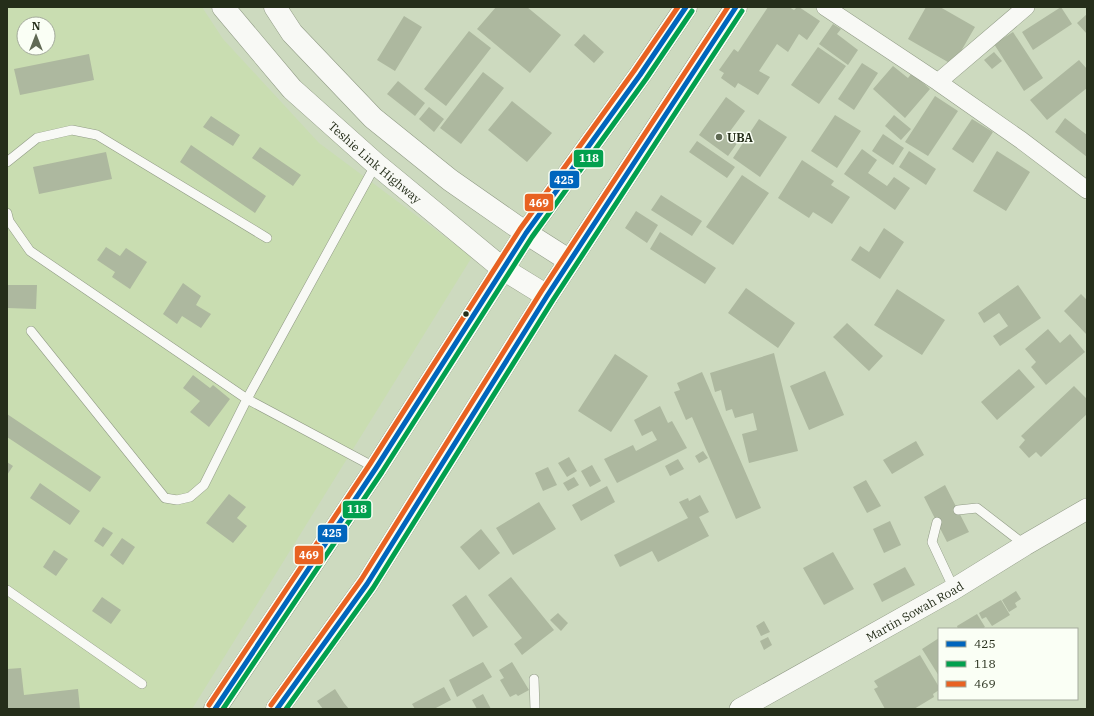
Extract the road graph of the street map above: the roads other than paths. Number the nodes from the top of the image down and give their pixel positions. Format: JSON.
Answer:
{"nodes":[{"id":1,"x":222,"y":7,"type":"edge"},
{"id":2,"x":275,"y":7,"type":"edge"},
{"id":3,"x":686,"y":7,"type":"edge"},
{"id":4,"x":736,"y":7,"type":"edge"},
{"id":5,"x":825,"y":7,"type":"edge"},
{"id":6,"x":1026,"y":7,"type":"edge"},
{"id":7,"x":938,"y":82,"type":"junction"},
{"id":8,"x":7,"y":162,"type":"edge"},
{"id":9,"x":376,"y":164,"type":"junction"},
{"id":10,"x":1087,"y":190,"type":"edge"},
{"id":11,"x":7,"y":213,"type":"edge"},
{"id":12,"x":526,"y":233,"type":"junction"},
{"id":13,"x":267,"y":238,"type":"dead end"},
{"id":14,"x":570,"y":261,"type":"junction"},
{"id":15,"x":503,"y":269,"type":"junction"},
{"id":16,"x":547,"y":296,"type":"junction"},
{"id":17,"x":31,"y":331,"type":"dead end"},
{"id":18,"x":248,"y":399,"type":"junction"},
{"id":19,"x":376,"y":468,"type":"junction"},
{"id":20,"x":1087,"y":509,"type":"edge"},
{"id":21,"x":958,"y":510,"type":"dead end"},
{"id":22,"x":937,"y":522,"type":"dead end"},
{"id":23,"x":1025,"y":545,"type":"junction"},
{"id":24,"x":954,"y":589,"type":"junction"},
{"id":25,"x":7,"y":590,"type":"edge"},
{"id":26,"x":534,"y":679,"type":"dead end"},
{"id":27,"x":142,"y":684,"type":"dead end"},
{"id":28,"x":215,"y":709,"type":"edge"},
{"id":29,"x":277,"y":709,"type":"edge"},
{"id":30,"x":535,"y":709,"type":"edge"},
{"id":31,"x":740,"y":709,"type":"edge"}],
"edges":[{"from":1,"to":9,"type":"main road","name":"Teshie Link Highway"},
{"from":2,"to":12,"type":"main road"},
{"from":3,"to":12,"type":"main road"},
{"from":4,"to":14,"type":"main road"},
{"from":5,"to":7,"type":"street"},
{"from":6,"to":7,"type":"street"},
{"from":7,"to":10,"type":"street"},
{"from":8,"to":13,"type":"lane"},
{"from":9,"to":15,"type":"main road","name":"Teshie Link Highway"},
{"from":9,"to":18,"type":"lane"},
{"from":11,"to":18,"type":"lane"},
{"from":12,"to":14,"type":"main road"},
{"from":12,"to":15,"type":"main road"},
{"from":14,"to":16,"type":"main road"},
{"from":15,"to":16,"type":"main road","name":"Teshie Link Highway"},
{"from":15,"to":19,"type":"main road"},
{"from":16,"to":29,"type":"main road"},
{"from":17,"to":18,"type":"lane"},
{"from":18,"to":19,"type":"lane"},
{"from":19,"to":28,"type":"main road"},
{"from":20,"to":23,"type":"street","name":"Martin Sowah Road"},
{"from":21,"to":23,"type":"lane"},
{"from":22,"to":24,"type":"lane"},
{"from":23,"to":24,"type":"street","name":"Martin Sowah Road"},
{"from":24,"to":31,"type":"street","name":"Martin Sowah Road"},
{"from":25,"to":27,"type":"lane"},
{"from":26,"to":30,"type":"lane"}]}
